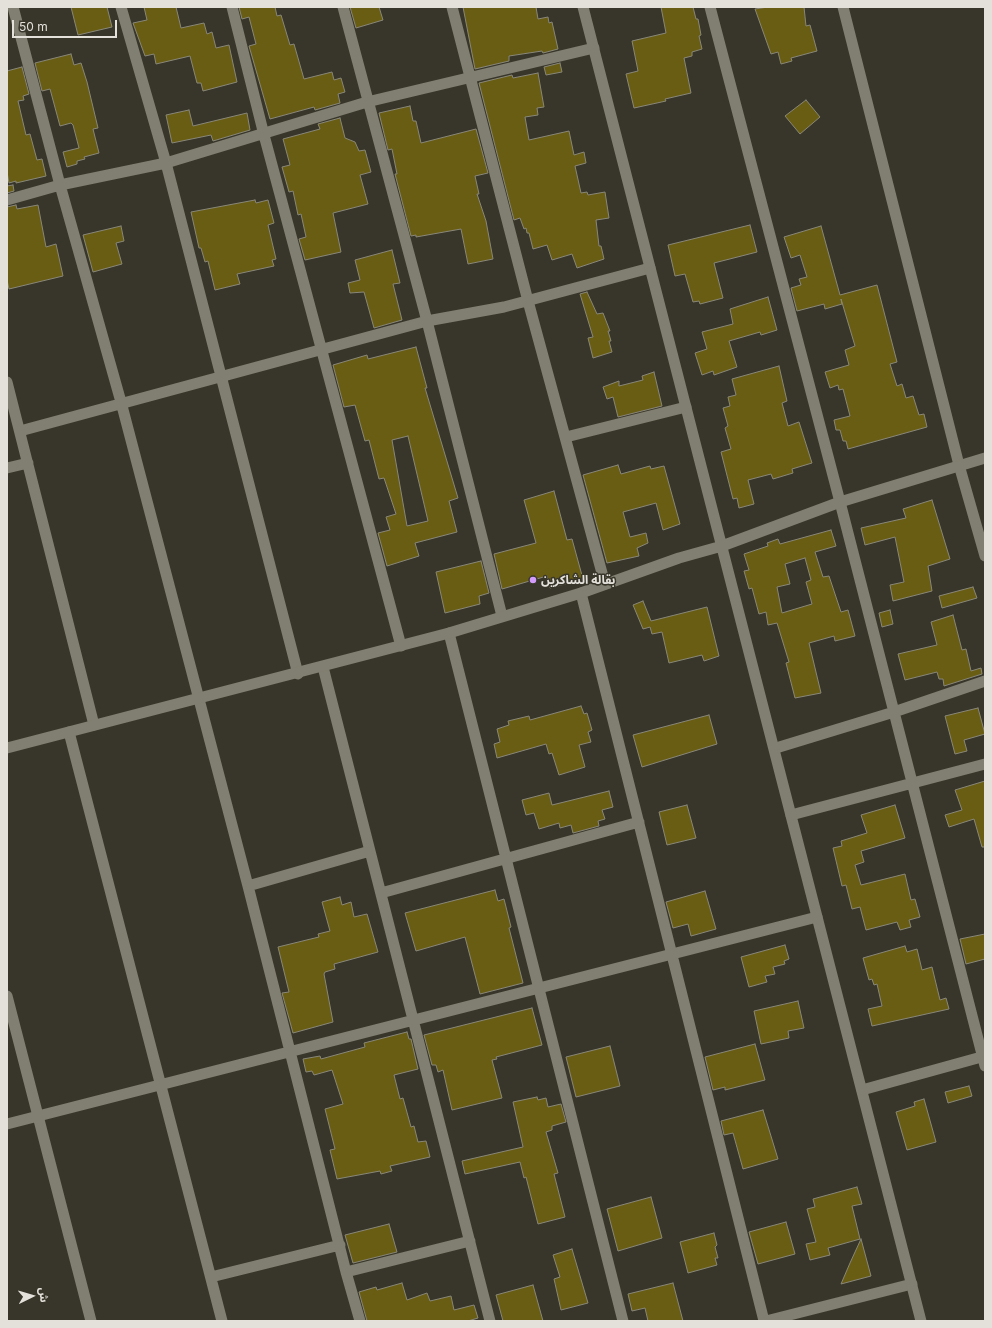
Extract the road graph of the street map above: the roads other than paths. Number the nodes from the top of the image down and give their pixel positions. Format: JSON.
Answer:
{"nodes":[{"id":1,"x":13,"y":7,"type":"edge"},
{"id":2,"x":122,"y":7,"type":"edge"},
{"id":3,"x":232,"y":7,"type":"edge"},
{"id":4,"x":344,"y":7,"type":"edge"},
{"id":5,"x":452,"y":7,"type":"edge"},
{"id":6,"x":584,"y":7,"type":"edge"},
{"id":7,"x":710,"y":7,"type":"edge"},
{"id":8,"x":843,"y":7,"type":"edge"},
{"id":9,"x":594,"y":48,"type":"junction"},
{"id":10,"x":470,"y":79,"type":"junction"},
{"id":11,"x":368,"y":102,"type":"junction"},
{"id":12,"x":264,"y":134,"type":"junction"},
{"id":13,"x":166,"y":163,"type":"junction"},
{"id":14,"x":60,"y":185,"type":"junction"},
{"id":15,"x":7,"y":200,"type":"edge"},
{"id":16,"x":650,"y":268,"type":"junction"},
{"id":17,"x":528,"y":301,"type":"junction"},
{"id":18,"x":427,"y":321,"type":"junction"},
{"id":19,"x":323,"y":349,"type":"junction"},
{"id":20,"x":221,"y":376,"type":"junction"},
{"id":21,"x":7,"y":382,"type":"edge"},
{"id":22,"x":121,"y":402,"type":"junction"},
{"id":23,"x":686,"y":407,"type":"junction"},
{"id":24,"x":20,"y":431,"type":"junction"},
{"id":25,"x":566,"y":437,"type":"junction"},
{"id":26,"x":985,"y":458,"type":"edge"},
{"id":27,"x":28,"y":463,"type":"junction"},
{"id":28,"x":959,"y":465,"type":"junction"},
{"id":29,"x":7,"y":468,"type":"edge"},
{"id":30,"x":840,"y":502,"type":"junction"},
{"id":31,"x":722,"y":546,"type":"junction"},
{"id":32,"x":985,"y":556,"type":"edge"},
{"id":33,"x":605,"y":584,"type":"junction"},
{"id":34,"x":581,"y":594,"type":"junction"},
{"id":35,"x":502,"y":616,"type":"junction"},
{"id":36,"x":449,"y":633,"type":"junction"},
{"id":37,"x":401,"y":646,"type":"junction"},
{"id":38,"x":323,"y":667,"type":"junction"},
{"id":39,"x":298,"y":674,"type":"junction"},
{"id":40,"x":985,"y":681,"type":"edge"},
{"id":41,"x":198,"y":699,"type":"junction"},
{"id":42,"x":894,"y":712,"type":"junction"},
{"id":43,"x":94,"y":725,"type":"junction"},
{"id":44,"x":69,"y":732,"type":"junction"},
{"id":45,"x":7,"y":748,"type":"edge"},
{"id":46,"x":776,"y":748,"type":"junction"},
{"id":47,"x":985,"y":764,"type":"edge"},
{"id":48,"x":911,"y":782,"type":"junction"},
{"id":49,"x":791,"y":814,"type":"junction"},
{"id":50,"x":639,"y":822,"type":"junction"},
{"id":51,"x":370,"y":851,"type":"junction"},
{"id":52,"x":506,"y":858,"type":"junction"},
{"id":53,"x":248,"y":886,"type":"junction"},
{"id":54,"x":381,"y":893,"type":"junction"},
{"id":55,"x":817,"y":917,"type":"junction"},
{"id":56,"x":672,"y":954,"type":"junction"},
{"id":57,"x":539,"y":988,"type":"junction"},
{"id":58,"x":7,"y":996,"type":"edge"},
{"id":59,"x":413,"y":1020,"type":"junction"},
{"id":60,"x":291,"y":1052,"type":"junction"},
{"id":61,"x":984,"y":1060,"type":"edge"},
{"id":62,"x":160,"y":1085,"type":"junction"},
{"id":63,"x":862,"y":1090,"type":"junction"},
{"id":64,"x":38,"y":1116,"type":"junction"},
{"id":65,"x":7,"y":1124,"type":"edge"},
{"id":66,"x":470,"y":1241,"type":"junction"},
{"id":67,"x":340,"y":1245,"type":"junction"},
{"id":68,"x":346,"y":1272,"type":"junction"},
{"id":69,"x":210,"y":1277,"type":"junction"},
{"id":70,"x":912,"y":1284,"type":"junction"},
{"id":71,"x":91,"y":1321,"type":"edge"},
{"id":72,"x":222,"y":1321,"type":"edge"},
{"id":73,"x":360,"y":1321,"type":"edge"},
{"id":74,"x":490,"y":1321,"type":"edge"},
{"id":75,"x":623,"y":1321,"type":"edge"},
{"id":76,"x":765,"y":1321,"type":"edge"},
{"id":77,"x":921,"y":1321,"type":"edge"}],
"edges":[{"from":1,"to":14,"type":"street"},
{"from":2,"to":13,"type":"street"},
{"from":3,"to":12,"type":"street"},
{"from":4,"to":11,"type":"street"},
{"from":5,"to":10,"type":"street"},
{"from":6,"to":9,"type":"street"},
{"from":7,"to":30,"type":"street"},
{"from":8,"to":28,"type":"street"},
{"from":9,"to":10,"type":"street"},
{"from":9,"to":16,"type":"street"},
{"from":10,"to":11,"type":"street"},
{"from":10,"to":17,"type":"street"},
{"from":11,"to":12,"type":"street"},
{"from":11,"to":18,"type":"street"},
{"from":12,"to":13,"type":"street"},
{"from":12,"to":19,"type":"street"},
{"from":13,"to":14,"type":"street"},
{"from":13,"to":20,"type":"street"},
{"from":14,"to":15,"type":"street"},
{"from":14,"to":22,"type":"street"},
{"from":16,"to":17,"type":"street"},
{"from":16,"to":23,"type":"street"},
{"from":17,"to":18,"type":"street"},
{"from":17,"to":25,"type":"street"},
{"from":18,"to":19,"type":"street"},
{"from":18,"to":35,"type":"street"},
{"from":19,"to":20,"type":"street"},
{"from":19,"to":37,"type":"street"},
{"from":20,"to":22,"type":"street"},
{"from":20,"to":39,"type":"street"},
{"from":21,"to":24,"type":"street"},
{"from":22,"to":24,"type":"street"},
{"from":22,"to":41,"type":"street"},
{"from":23,"to":25,"type":"street"},
{"from":23,"to":31,"type":"street"},
{"from":24,"to":27,"type":"street"},
{"from":25,"to":33,"type":"street"},
{"from":26,"to":28,"type":"street"},
{"from":27,"to":29,"type":"street"},
{"from":27,"to":43,"type":"street"},
{"from":28,"to":30,"type":"street"},
{"from":28,"to":32,"type":"street"},
{"from":30,"to":31,"type":"street"},
{"from":30,"to":42,"type":"street"},
{"from":31,"to":33,"type":"street"},
{"from":31,"to":46,"type":"street"},
{"from":33,"to":34,"type":"street"},
{"from":34,"to":35,"type":"street"},
{"from":34,"to":50,"type":"street"},
{"from":35,"to":36,"type":"street"},
{"from":36,"to":37,"type":"street"},
{"from":36,"to":52,"type":"street"},
{"from":37,"to":38,"type":"street"},
{"from":38,"to":39,"type":"street"},
{"from":38,"to":51,"type":"street"},
{"from":39,"to":41,"type":"street"},
{"from":40,"to":42,"type":"street"},
{"from":41,"to":43,"type":"street"},
{"from":41,"to":53,"type":"street"},
{"from":42,"to":46,"type":"street"},
{"from":42,"to":48,"type":"street"},
{"from":43,"to":44,"type":"street"},
{"from":44,"to":45,"type":"street"},
{"from":44,"to":62,"type":"street"},
{"from":46,"to":49,"type":"street"},
{"from":47,"to":48,"type":"street"},
{"from":48,"to":49,"type":"street"},
{"from":48,"to":61,"type":"street"},
{"from":49,"to":55,"type":"street"},
{"from":50,"to":52,"type":"street"},
{"from":50,"to":56,"type":"street"},
{"from":51,"to":53,"type":"street"},
{"from":51,"to":54,"type":"street"},
{"from":52,"to":54,"type":"street"},
{"from":52,"to":57,"type":"street"},
{"from":53,"to":60,"type":"street"},
{"from":54,"to":59,"type":"street"},
{"from":55,"to":56,"type":"street"},
{"from":55,"to":63,"type":"street"},
{"from":56,"to":57,"type":"street"},
{"from":56,"to":76,"type":"street"},
{"from":57,"to":59,"type":"street"},
{"from":57,"to":75,"type":"street"},
{"from":58,"to":64,"type":"street"},
{"from":59,"to":60,"type":"street"},
{"from":59,"to":66,"type":"street"},
{"from":60,"to":62,"type":"street"},
{"from":60,"to":67,"type":"street"},
{"from":61,"to":63,"type":"street"},
{"from":62,"to":64,"type":"street"},
{"from":62,"to":69,"type":"street"},
{"from":63,"to":70,"type":"street"},
{"from":64,"to":65,"type":"street"},
{"from":64,"to":71,"type":"street"},
{"from":66,"to":68,"type":"street"},
{"from":66,"to":74,"type":"street"},
{"from":67,"to":68,"type":"street"},
{"from":67,"to":69,"type":"street"},
{"from":68,"to":73,"type":"street"},
{"from":69,"to":72,"type":"street"},
{"from":70,"to":76,"type":"street"},
{"from":70,"to":77,"type":"street"}]}
